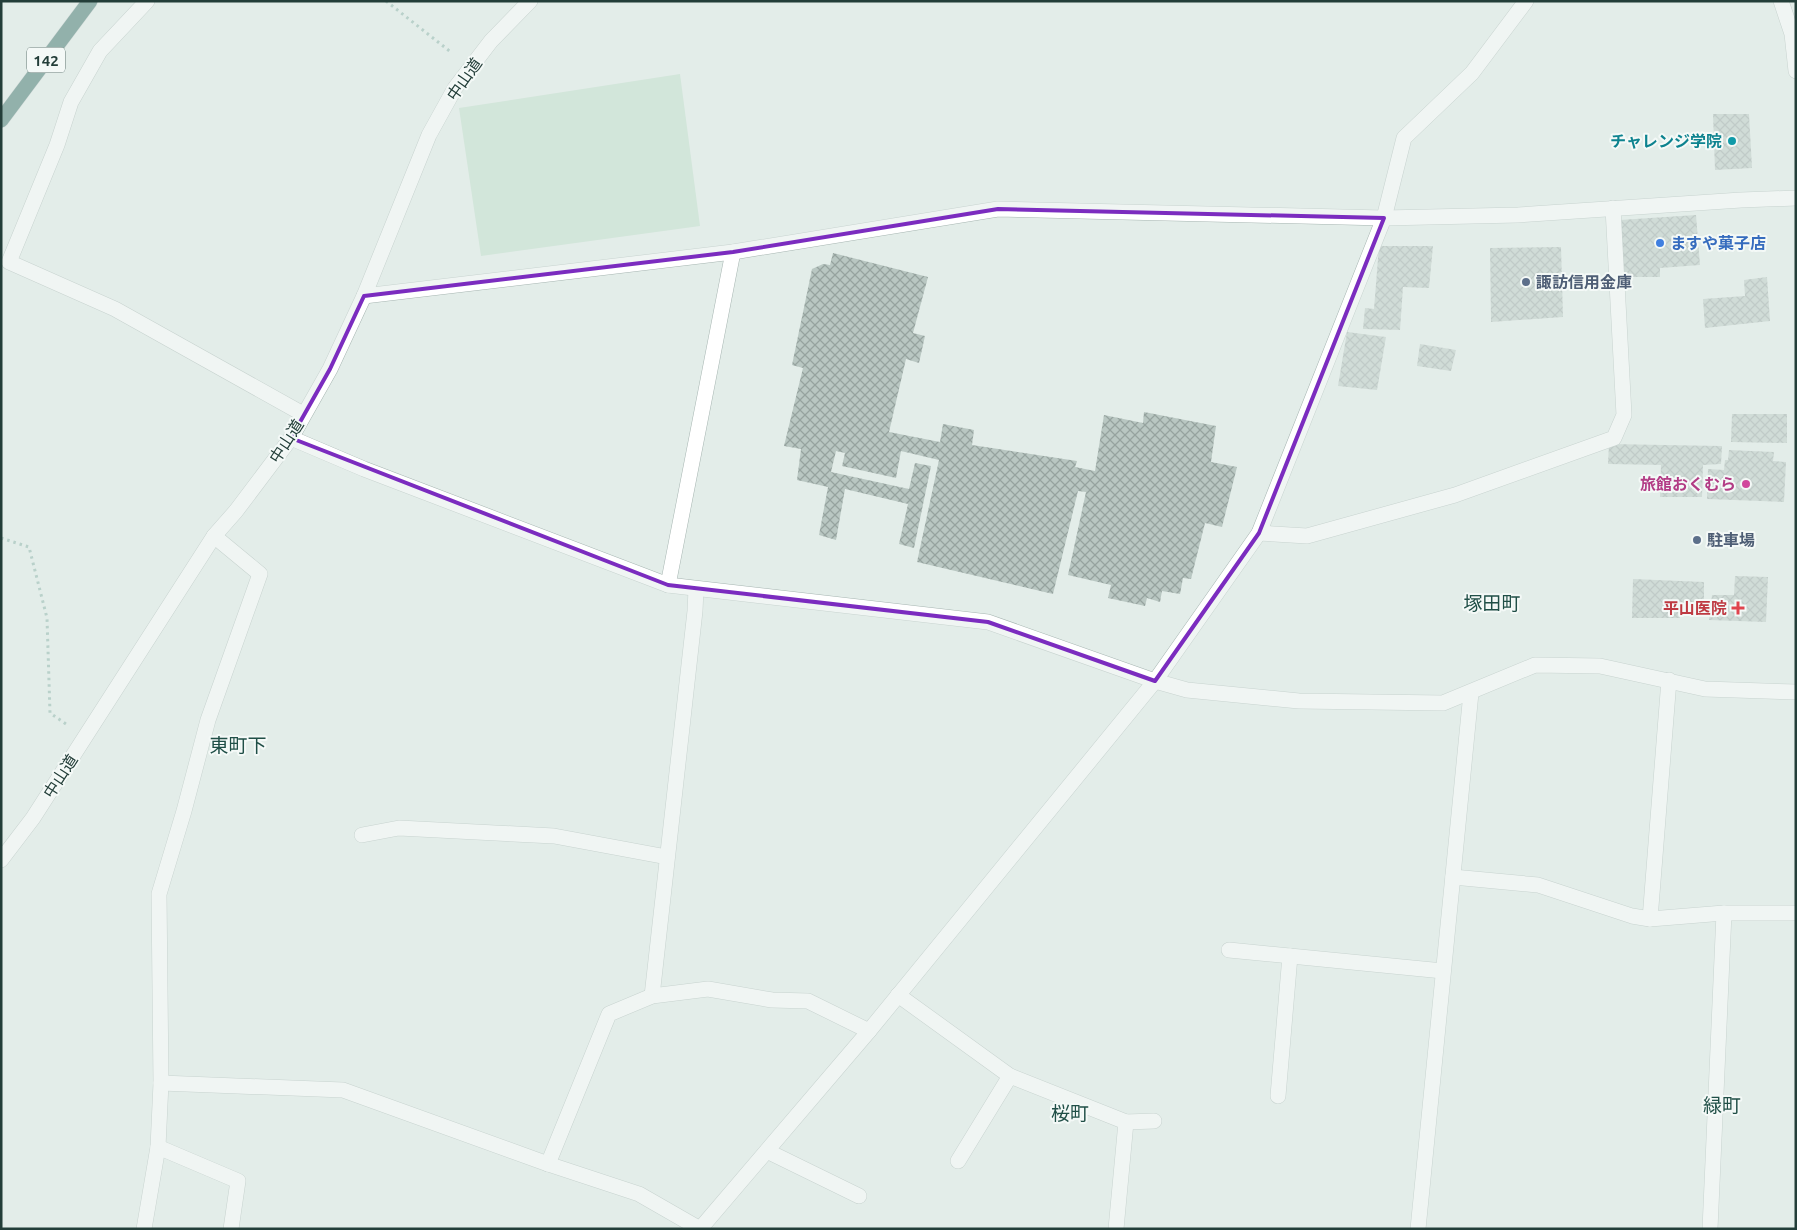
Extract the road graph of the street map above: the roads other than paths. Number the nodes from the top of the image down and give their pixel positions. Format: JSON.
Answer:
{"nodes":[{"id":1,"x":90,"y":1,"type":"edge"},
{"id":2,"x":147,"y":1,"type":"edge"},
{"id":3,"x":530,"y":1,"type":"edge"},
{"id":4,"x":1526,"y":1,"type":"edge"},
{"id":5,"x":1781,"y":1,"type":"edge"},
{"id":6,"x":1796,"y":71,"type":"edge"},
{"id":7,"x":1,"y":120,"type":"edge"},
{"id":8,"x":1796,"y":198,"type":"edge"},
{"id":9,"x":1613,"y":208,"type":"junction"},
{"id":10,"x":1384,"y":218,"type":"junction"},
{"id":11,"x":734,"y":252,"type":"junction"},
{"id":12,"x":364,"y":296,"type":"junction"},
{"id":13,"x":303,"y":414,"type":"junction"},
{"id":14,"x":291,"y":438,"type":"junction"},
{"id":15,"x":1259,"y":533,"type":"junction"},
{"id":16,"x":214,"y":536,"type":"junction"},
{"id":17,"x":668,"y":585,"type":"junction"},
{"id":18,"x":696,"y":589,"type":"junction"},
{"id":19,"x":1669,"y":680,"type":"junction"},
{"id":20,"x":1155,"y":681,"type":"junction"},
{"id":21,"x":1796,"y":692,"type":"edge"},
{"id":22,"x":1471,"y":693,"type":"junction"},
{"id":23,"x":362,"y":835,"type":"dead end"},
{"id":24,"x":667,"y":857,"type":"junction"},
{"id":25,"x":1,"y":860,"type":"edge"},
{"id":26,"x":1452,"y":876,"type":"junction"},
{"id":27,"x":1724,"y":913,"type":"junction"},
{"id":28,"x":1796,"y":913,"type":"edge"},
{"id":29,"x":1650,"y":919,"type":"junction"},
{"id":30,"x":1229,"y":950,"type":"dead end"},
{"id":31,"x":1290,"y":956,"type":"junction"},
{"id":32,"x":1443,"y":971,"type":"junction"},
{"id":33,"x":898,"y":995,"type":"junction"},
{"id":34,"x":652,"y":996,"type":"junction"},
{"id":35,"x":868,"y":1031,"type":"junction"},
{"id":36,"x":1010,"y":1076,"type":"junction"},
{"id":37,"x":162,"y":1082,"type":"junction"},
{"id":38,"x":1278,"y":1096,"type":"dead end"},
{"id":39,"x":1126,"y":1122,"type":"junction"},
{"id":40,"x":1154,"y":1122,"type":"dead end"},
{"id":41,"x":158,"y":1147,"type":"junction"},
{"id":42,"x":766,"y":1151,"type":"junction"},
{"id":43,"x":958,"y":1162,"type":"dead end"},
{"id":44,"x":548,"y":1164,"type":"junction"},
{"id":45,"x":859,"y":1196,"type":"dead end"},
{"id":46,"x":144,"y":1229,"type":"edge"},
{"id":47,"x":231,"y":1229,"type":"edge"},
{"id":48,"x":700,"y":1229,"type":"edge"},
{"id":49,"x":1116,"y":1229,"type":"edge"},
{"id":50,"x":1418,"y":1229,"type":"edge"},
{"id":51,"x":1710,"y":1229,"type":"edge"}],
"edges":[{"from":1,"to":7,"type":"highway","number":"142"},
{"from":2,"to":13,"type":"street"},
{"from":3,"to":12,"type":"street","name":"中山道"},
{"from":4,"to":10,"type":"street"},
{"from":5,"to":6,"type":"street"},
{"from":8,"to":9,"type":"street"},
{"from":9,"to":10,"type":"street"},
{"from":9,"to":15,"type":"street"},
{"from":10,"to":11,"type":"street"},
{"from":10,"to":15,"type":"street"},
{"from":11,"to":12,"type":"street"},
{"from":11,"to":17,"type":"street"},
{"from":12,"to":13,"type":"street","name":"中山道"},
{"from":13,"to":14,"type":"street","name":"中山道"},
{"from":14,"to":16,"type":"street","name":"中山道"},
{"from":14,"to":17,"type":"street"},
{"from":15,"to":20,"type":"street"},
{"from":16,"to":25,"type":"street","name":"中山道"},
{"from":16,"to":37,"type":"street"},
{"from":17,"to":18,"type":"street"},
{"from":18,"to":20,"type":"street"},
{"from":18,"to":24,"type":"street"},
{"from":19,"to":21,"type":"street"},
{"from":19,"to":22,"type":"street"},
{"from":19,"to":29,"type":"street"},
{"from":20,"to":22,"type":"street"},
{"from":20,"to":33,"type":"street"},
{"from":22,"to":26,"type":"street"},
{"from":23,"to":24,"type":"street"},
{"from":24,"to":34,"type":"street"},
{"from":26,"to":29,"type":"street"},
{"from":26,"to":32,"type":"street"},
{"from":27,"to":28,"type":"street"},
{"from":27,"to":29,"type":"street"},
{"from":27,"to":51,"type":"street"},
{"from":30,"to":31,"type":"street"},
{"from":31,"to":32,"type":"street"},
{"from":31,"to":38,"type":"street"},
{"from":32,"to":50,"type":"street"},
{"from":33,"to":35,"type":"street"},
{"from":33,"to":36,"type":"street"},
{"from":34,"to":35,"type":"street"},
{"from":34,"to":44,"type":"street"},
{"from":35,"to":42,"type":"street"},
{"from":36,"to":39,"type":"street"},
{"from":36,"to":43,"type":"street"},
{"from":37,"to":41,"type":"street"},
{"from":37,"to":44,"type":"street"},
{"from":39,"to":40,"type":"street"},
{"from":39,"to":49,"type":"street"},
{"from":41,"to":46,"type":"street"},
{"from":41,"to":47,"type":"street"},
{"from":42,"to":45,"type":"street"},
{"from":42,"to":48,"type":"street"},
{"from":44,"to":48,"type":"street"}]}
